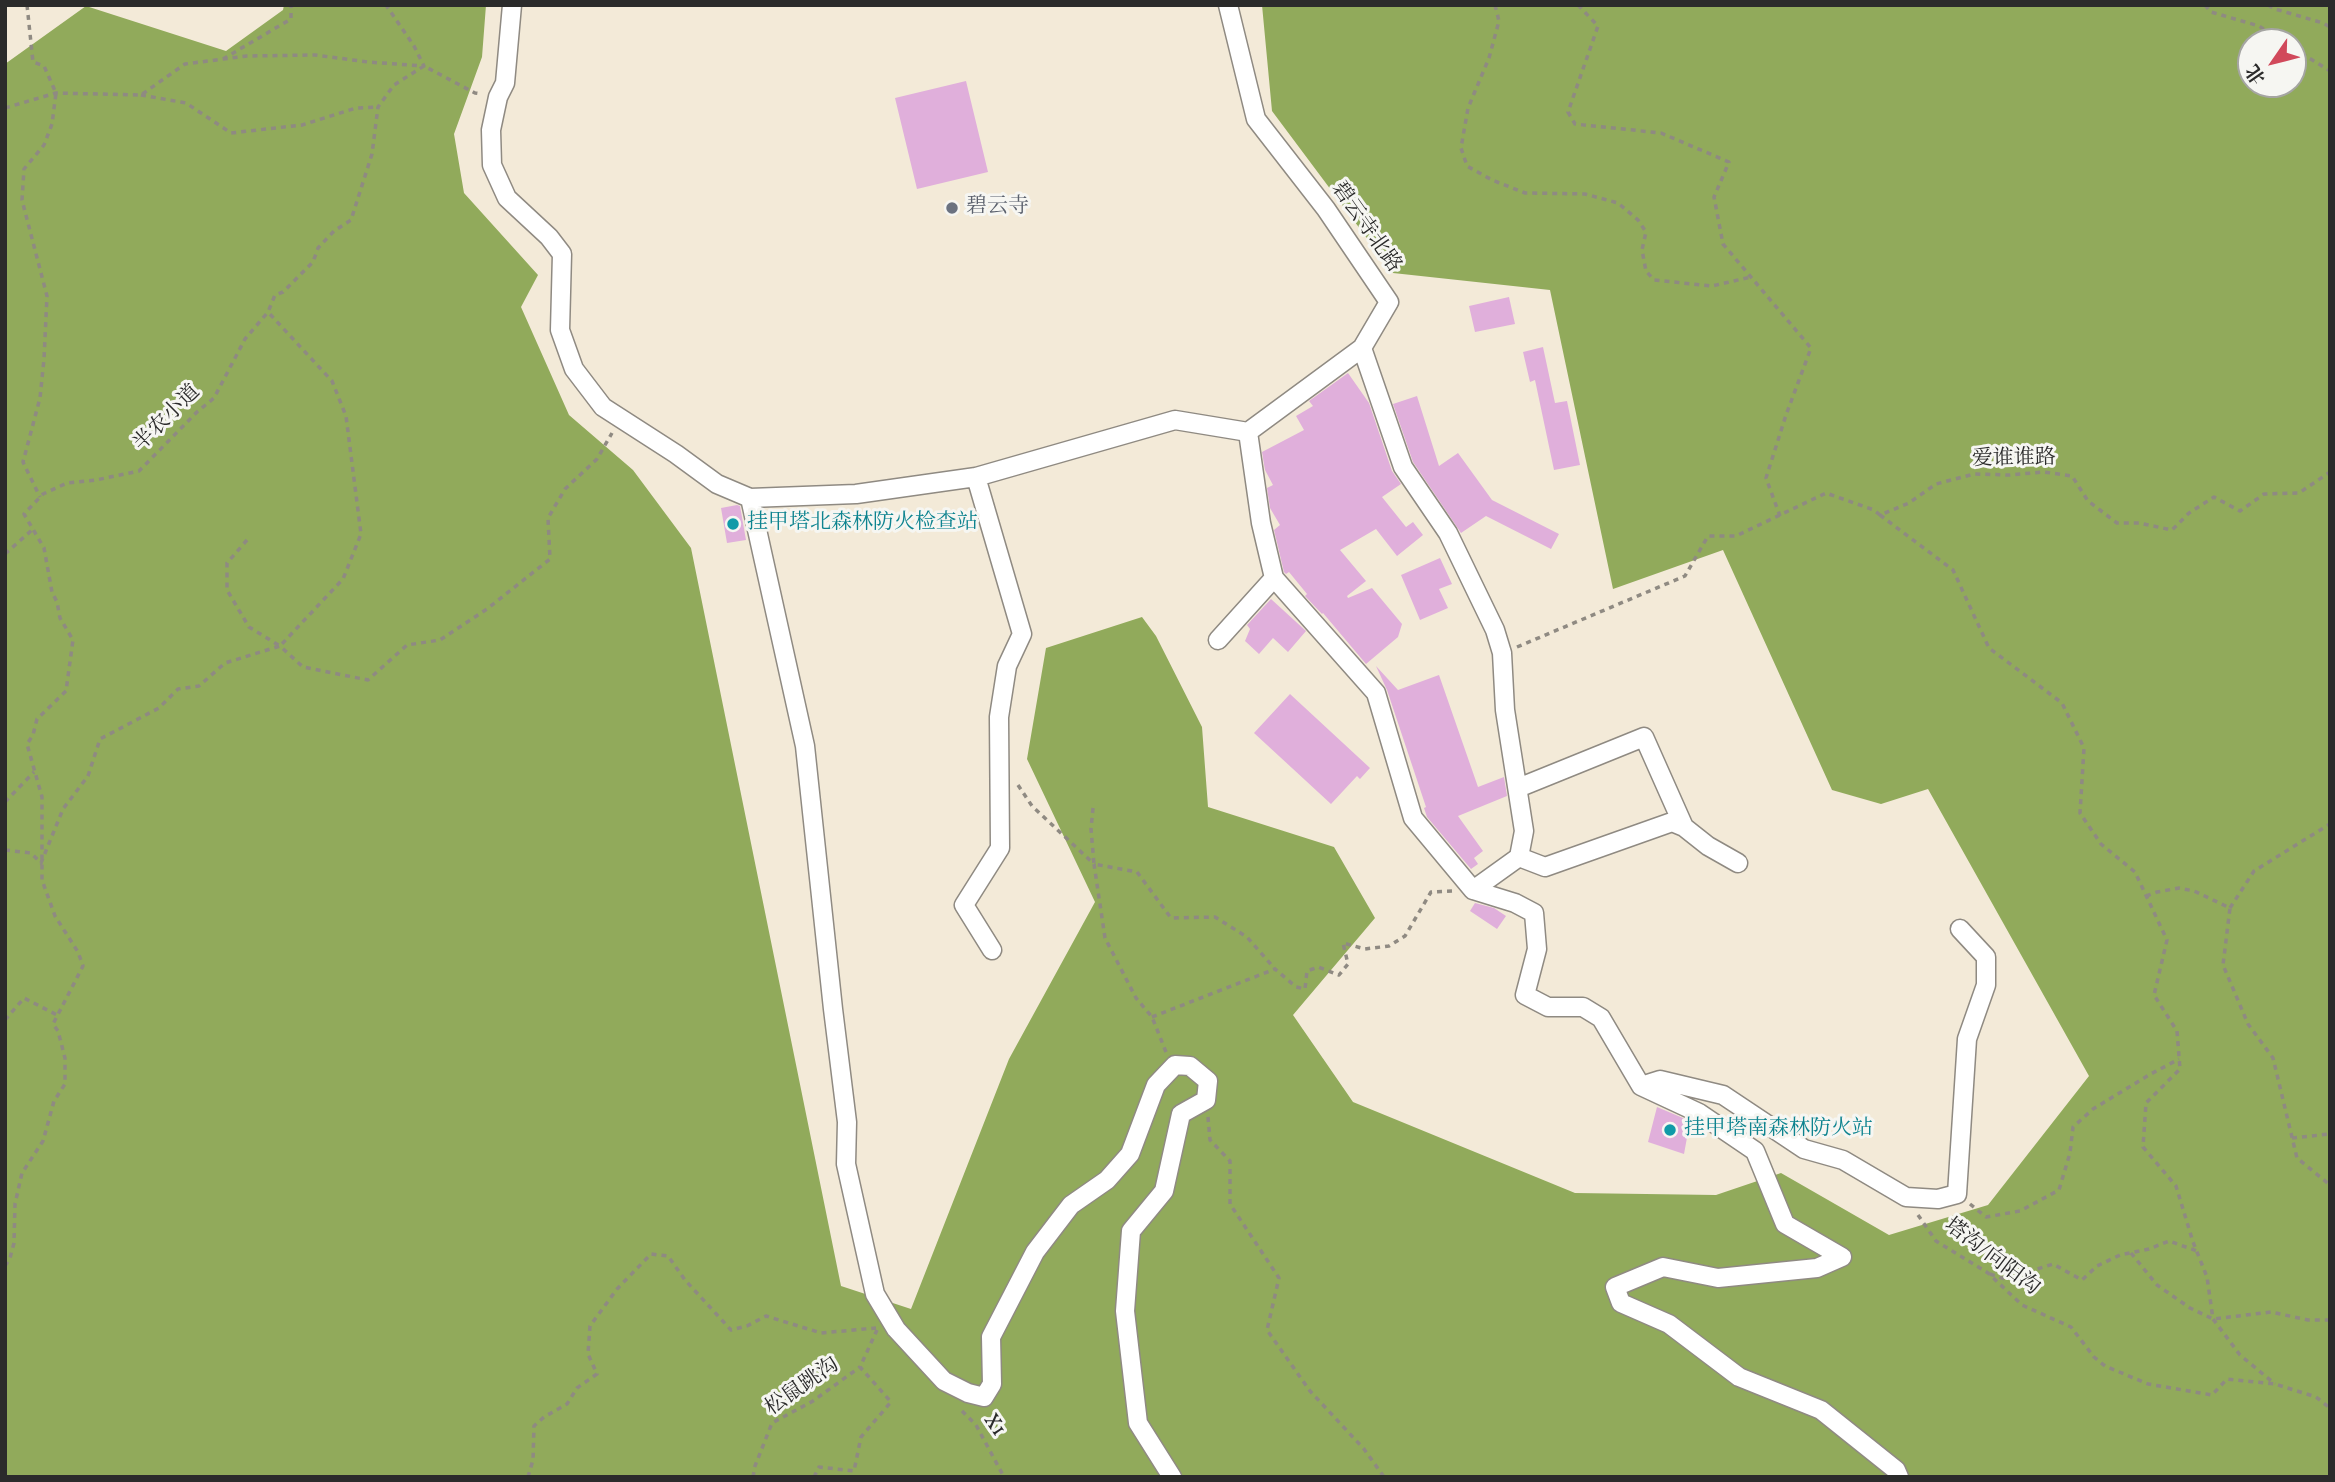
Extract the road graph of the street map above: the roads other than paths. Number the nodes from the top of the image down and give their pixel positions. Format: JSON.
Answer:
{"nodes":[{"id":1,"x":512,"y":5,"type":"edge"},
{"id":2,"x":1228,"y":5,"type":"edge"},
{"id":3,"x":1362,"y":348,"type":"junction"},
{"id":4,"x":1248,"y":432,"type":"junction"},
{"id":5,"x":976,"y":477,"type":"junction"},
{"id":6,"x":750,"y":498,"type":"junction"},
{"id":7,"x":1273,"y":578,"type":"junction"},
{"id":8,"x":1218,"y":640,"type":"dead end"},
{"id":9,"x":1518,"y":788,"type":"junction"},
{"id":10,"x":1684,"y":827,"type":"junction"},
{"id":11,"x":1519,"y":857,"type":"junction"},
{"id":12,"x":1738,"y":863,"type":"dead end"},
{"id":13,"x":1473,"y":890,"type":"junction"},
{"id":14,"x":1960,"y":929,"type":"dead end"},
{"id":15,"x":992,"y":950,"type":"dead end"},
{"id":16,"x":1641,"y":1086,"type":"junction"},
{"id":17,"x":1172,"y":1477,"type":"edge"},
{"id":18,"x":1899,"y":1477,"type":"edge"}],
"edges":[{"from":1,"to":6,"type":"street"},
{"from":2,"to":3,"type":"street","name":"碧云寺北路"},
{"from":3,"to":4,"type":"street","name":"碧云寺北路"},
{"from":3,"to":9,"type":"street"},
{"from":4,"to":5,"type":"street"},
{"from":4,"to":7,"type":"street"},
{"from":5,"to":6,"type":"street"},
{"from":5,"to":15,"type":"street"},
{"from":6,"to":17,"type":"street"},
{"from":7,"to":8,"type":"street"},
{"from":7,"to":13,"type":"street"},
{"from":9,"to":10,"type":"street"},
{"from":9,"to":11,"type":"street"},
{"from":10,"to":11,"type":"street"},
{"from":10,"to":12,"type":"street"},
{"from":11,"to":13,"type":"street"},
{"from":13,"to":16,"type":"street"},
{"from":14,"to":16,"type":"street"},
{"from":16,"to":18,"type":"street"}]}
